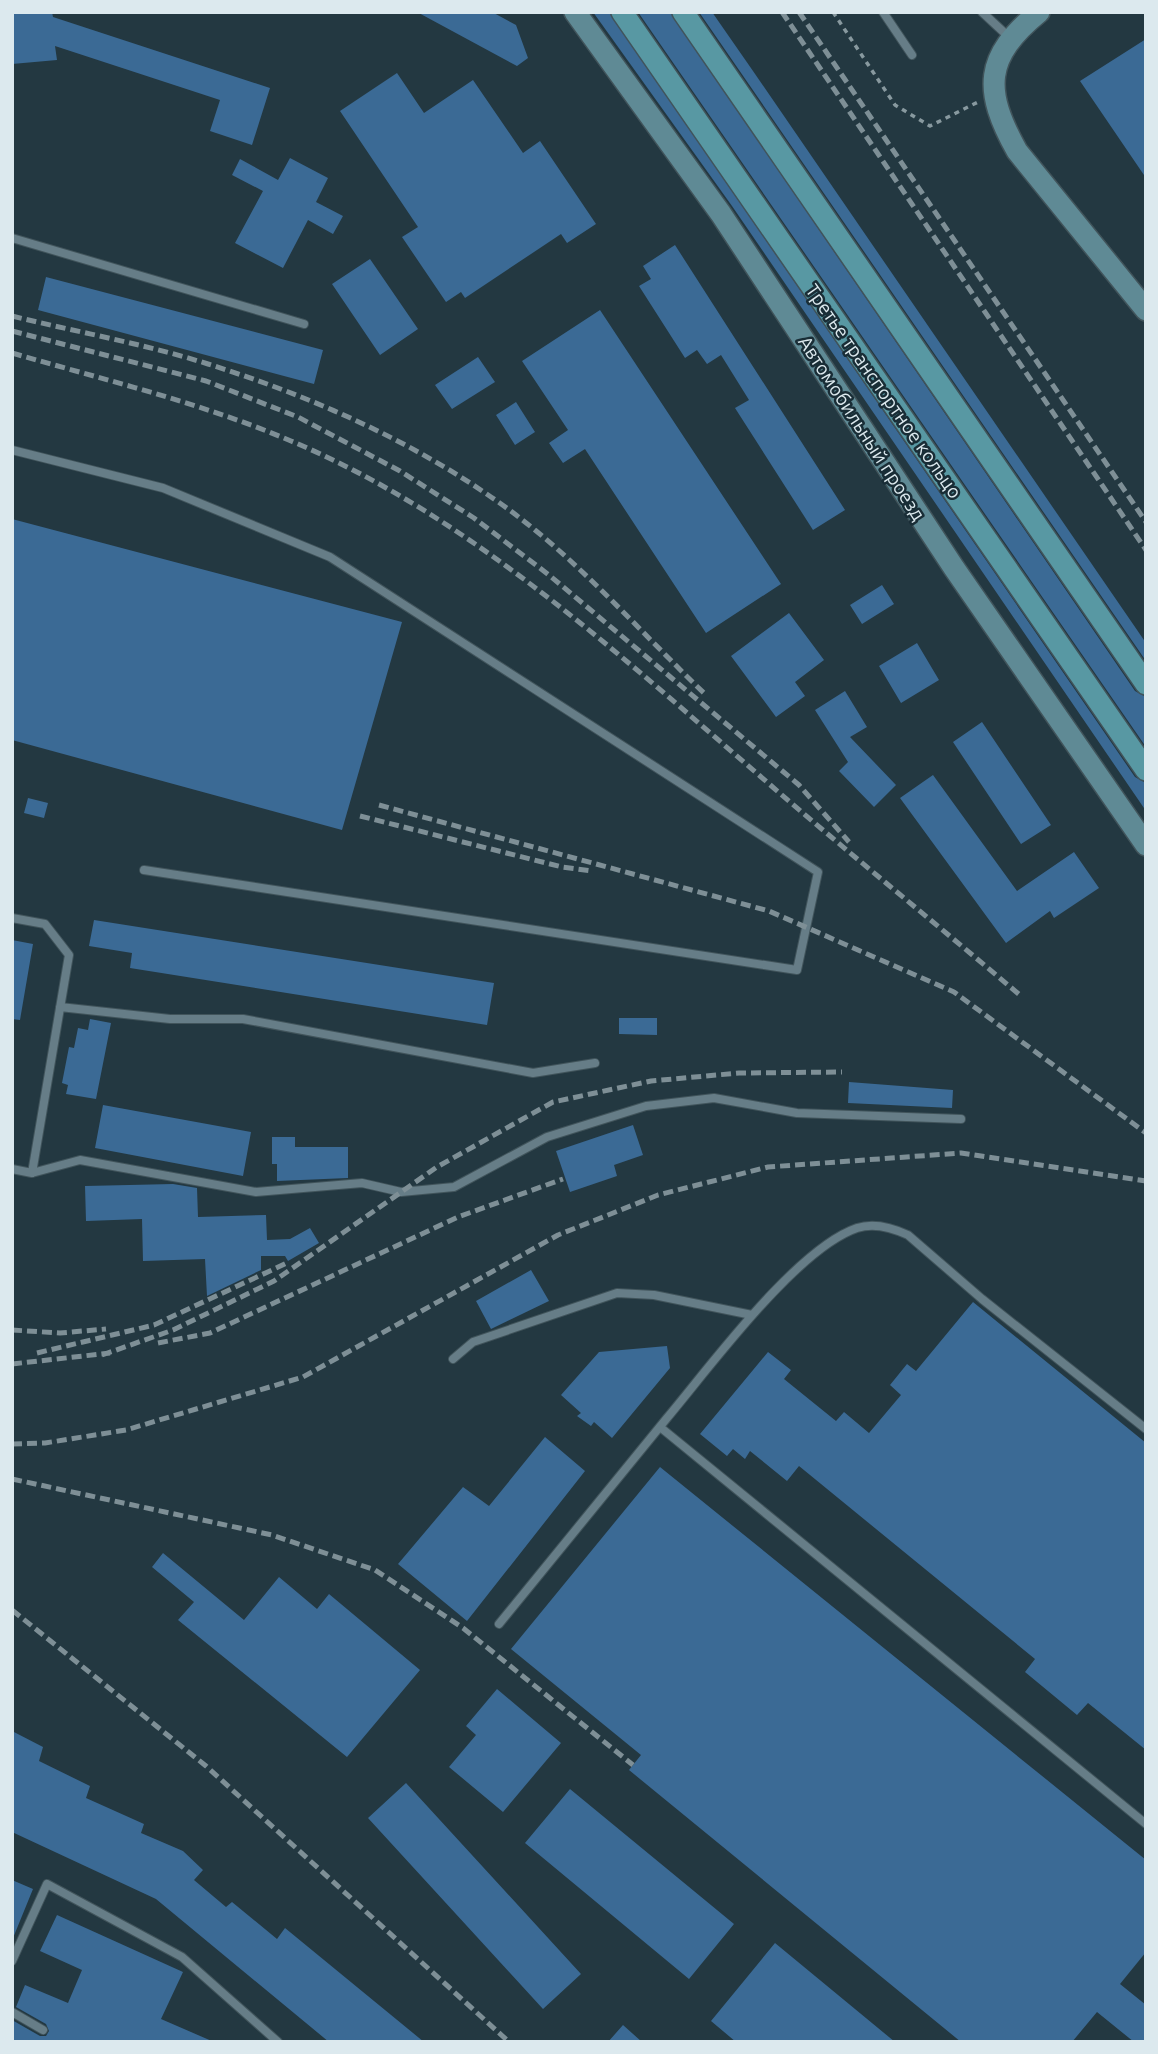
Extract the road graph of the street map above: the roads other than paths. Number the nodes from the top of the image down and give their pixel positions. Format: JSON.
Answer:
{"nodes":[{"id":1,"x":575,"y":12,"type":"edge"},
{"id":2,"x":622,"y":12,"type":"edge"},
{"id":3,"x":683,"y":12,"type":"edge"},
{"id":4,"x":883,"y":12,"type":"edge"},
{"id":5,"x":982,"y":12,"type":"edge"},
{"id":6,"x":1038,"y":13,"type":"edge"},
{"id":7,"x":1010,"y":38,"type":"junction"},
{"id":8,"x":912,"y":55,"type":"dead end"},
{"id":9,"x":12,"y":239,"type":"edge"},
{"id":10,"x":1146,"y":310,"type":"edge"},
{"id":11,"x":303,"y":324,"type":"dead end"},
{"id":12,"x":12,"y":450,"type":"edge"},
{"id":13,"x":1146,"y":684,"type":"edge"},
{"id":14,"x":1146,"y":771,"type":"edge"},
{"id":15,"x":1146,"y":845,"type":"edge"},
{"id":16,"x":144,"y":870,"type":"dead end"},
{"id":17,"x":12,"y":918,"type":"edge"},
{"id":18,"x":60,"y":1007,"type":"junction"},
{"id":19,"x":595,"y":1063,"type":"dead end"},
{"id":20,"x":961,"y":1119,"type":"dead end"},
{"id":21,"x":12,"y":1169,"type":"edge"},
{"id":22,"x":32,"y":1173,"type":"junction"},
{"id":23,"x":752,"y":1315,"type":"junction"},
{"id":24,"x":453,"y":1359,"type":"dead end"},
{"id":25,"x":660,"y":1427,"type":"junction"},
{"id":26,"x":1146,"y":1429,"type":"edge"},
{"id":27,"x":499,"y":1624,"type":"dead end"},
{"id":28,"x":1146,"y":1824,"type":"edge"},
{"id":29,"x":12,"y":1961,"type":"edge"},
{"id":30,"x":12,"y":2012,"type":"edge"},
{"id":31,"x":43,"y":2029,"type":"dead end"},
{"id":32,"x":278,"y":2042,"type":"edge"}],
"edges":[{"from":1,"to":15,"type":"street","name":"Автомобильный проезд"},
{"from":2,"to":14,"type":"main road","name":"Третье транспортное кольцо"},
{"from":3,"to":13,"type":"main road"},
{"from":4,"to":8,"type":"lane"},
{"from":5,"to":7,"type":"lane"},
{"from":6,"to":7,"type":"street"},
{"from":7,"to":10,"type":"street"},
{"from":9,"to":11,"type":"lane"},
{"from":12,"to":16,"type":"lane"},
{"from":17,"to":18,"type":"lane"},
{"from":18,"to":19,"type":"lane"},
{"from":18,"to":22,"type":"lane"},
{"from":20,"to":22,"type":"lane"},
{"from":21,"to":22,"type":"lane"},
{"from":23,"to":24,"type":"lane"},
{"from":23,"to":25,"type":"lane"},
{"from":23,"to":26,"type":"lane"},
{"from":25,"to":27,"type":"lane"},
{"from":25,"to":28,"type":"lane"},
{"from":29,"to":32,"type":"lane"},
{"from":30,"to":31,"type":"lane"}]}
